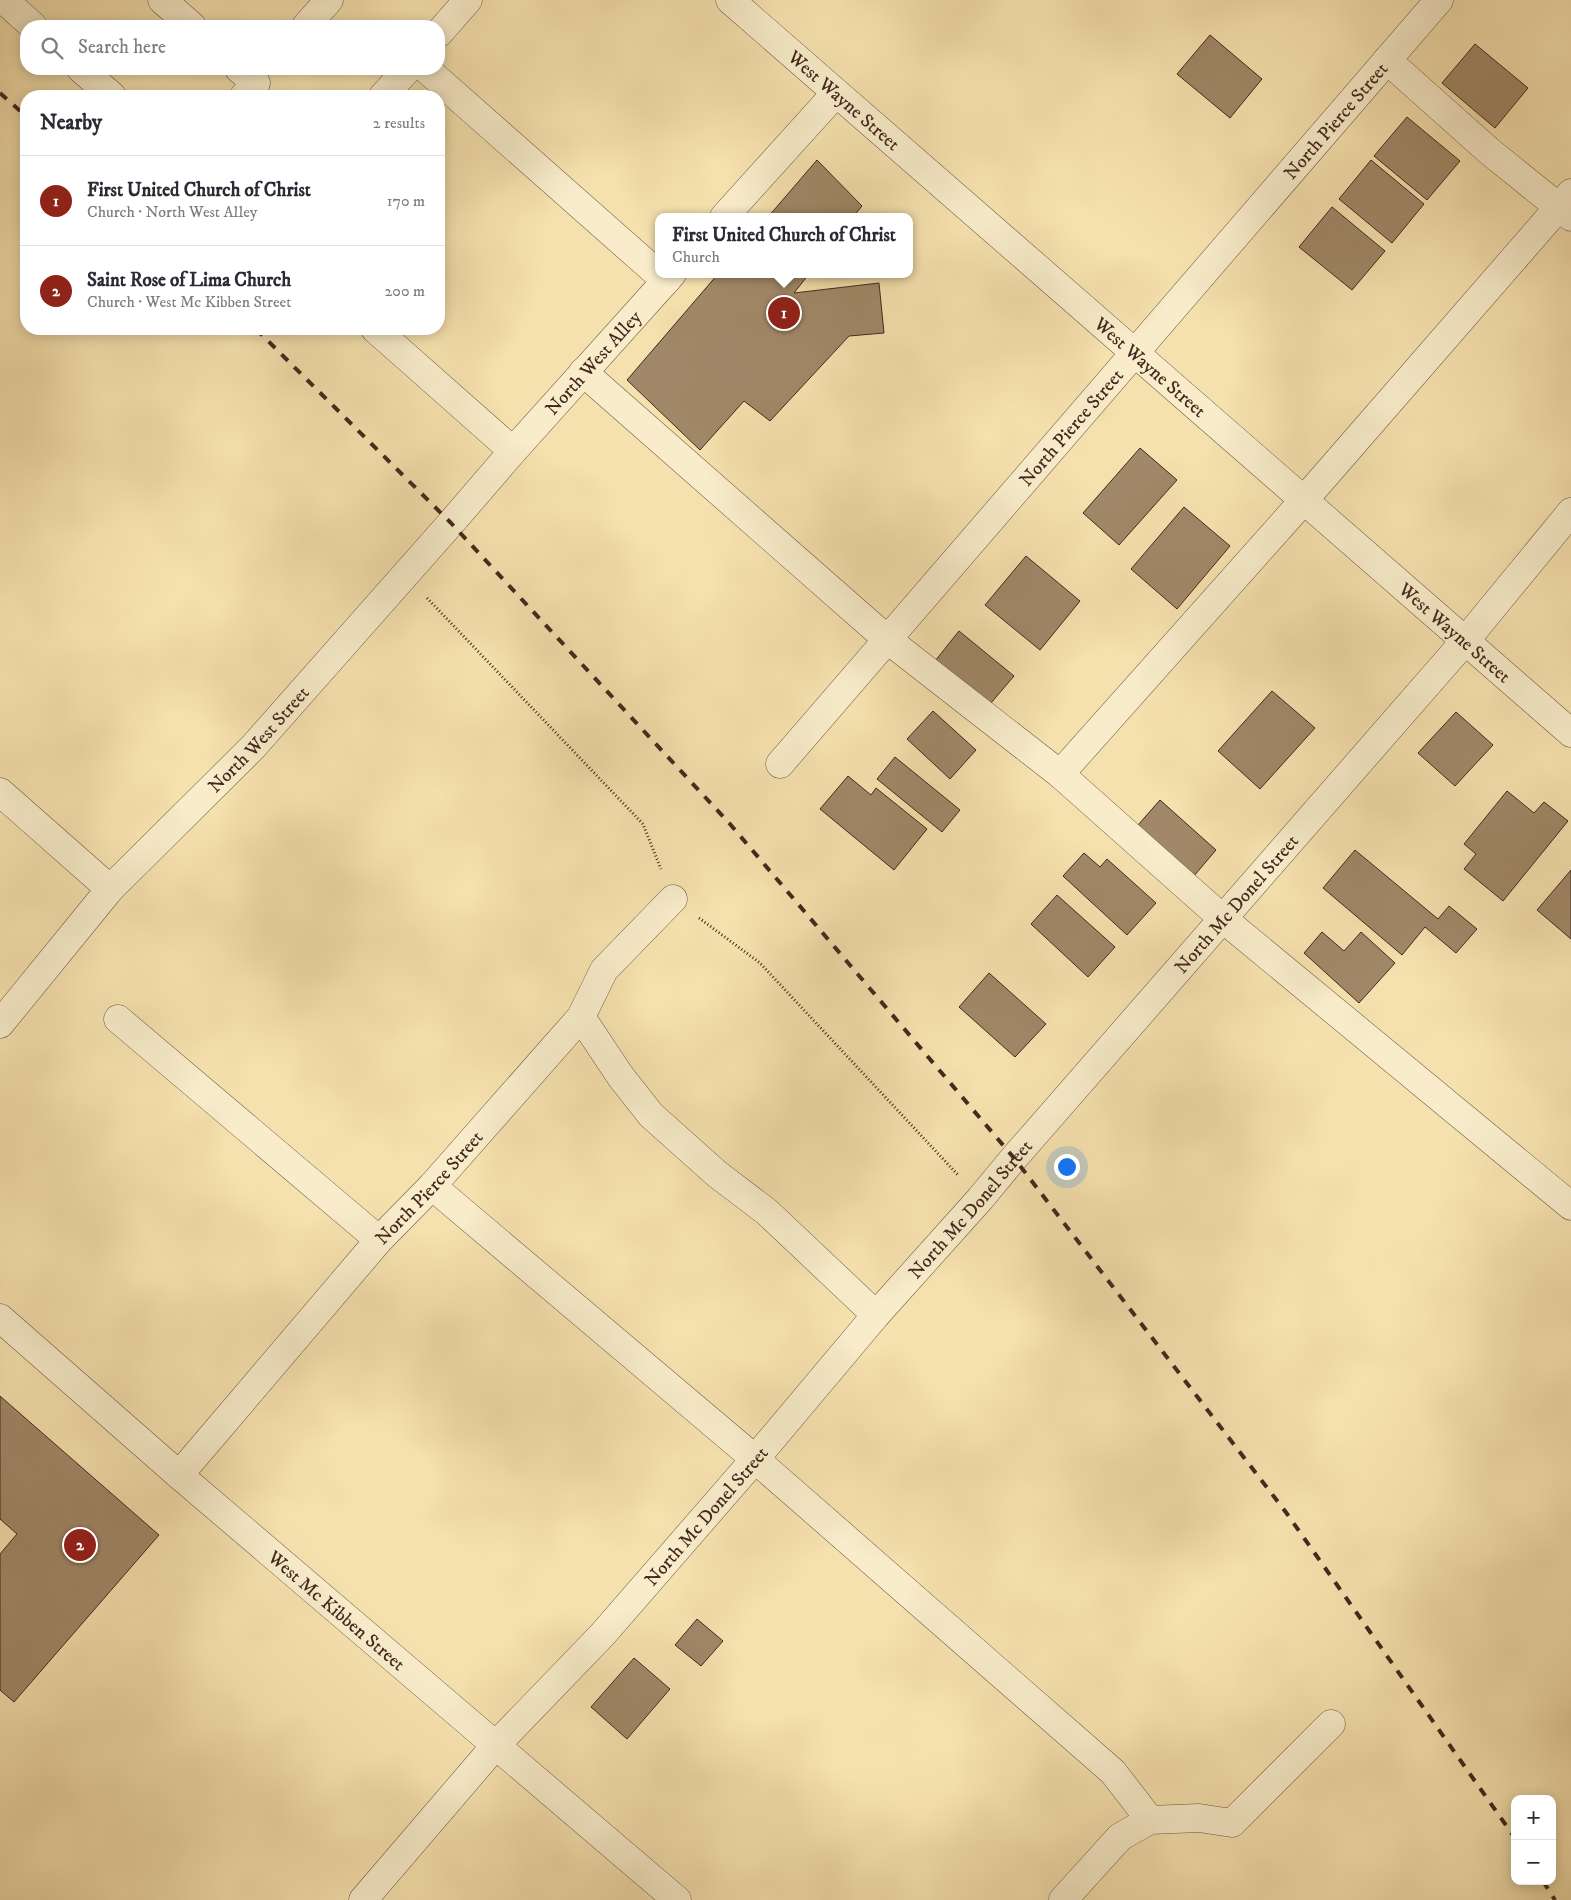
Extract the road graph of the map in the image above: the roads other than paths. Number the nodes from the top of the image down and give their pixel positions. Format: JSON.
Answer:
{"nodes":[{"id":1,"x":162,"y":0,"type":"edge"},
{"id":2,"x":329,"y":0,"type":"edge"},
{"id":3,"x":468,"y":0,"type":"edge"},
{"id":4,"x":730,"y":0,"type":"edge"},
{"id":5,"x":1439,"y":0,"type":"edge"},
{"id":6,"x":185,"y":20,"type":"edge"},
{"id":7,"x":311,"y":20,"type":"edge"},
{"id":8,"x":445,"y":26,"type":"edge"},
{"id":9,"x":1387,"y":60,"type":"junction"},
{"id":10,"x":88,"y":75,"type":"edge"},
{"id":11,"x":402,"y":75,"type":"edge"},
{"id":12,"x":433,"y":75,"type":"edge"},
{"id":13,"x":105,"y":90,"type":"edge"},
{"id":14,"x":389,"y":90,"type":"edge"},
{"id":15,"x":836,"y":93,"type":"junction"},
{"id":16,"x":1567,"y":206,"type":"edge"},
{"id":17,"x":728,"y":213,"type":"edge"},
{"id":18,"x":655,"y":266,"type":"edge"},
{"id":19,"x":669,"y":278,"type":"edge"},
{"id":20,"x":382,"y":335,"type":"edge"},
{"id":21,"x":1135,"y":353,"type":"junction"},
{"id":22,"x":583,"y":372,"type":"junction"},
{"id":23,"x":513,"y":451,"type":"junction"},
{"id":24,"x":1304,"y":500,"type":"junction"},
{"id":25,"x":1571,"y":512,"type":"edge"},
{"id":26,"x":888,"y":640,"type":"junction"},
{"id":27,"x":1465,"y":641,"type":"junction"},
{"id":28,"x":1571,"y":733,"type":"edge"},
{"id":29,"x":780,"y":764,"type":"dead end"},
{"id":30,"x":1060,"y":774,"type":"junction"},
{"id":31,"x":0,"y":792,"type":"edge"},
{"id":32,"x":110,"y":889,"type":"junction"},
{"id":33,"x":673,"y":899,"type":"dead end"},
{"id":34,"x":1222,"y":918,"type":"junction"},
{"id":35,"x":581,"y":1017,"type":"junction"},
{"id":36,"x":2,"y":1019,"type":"edge"},
{"id":37,"x":118,"y":1019,"type":"dead end"},
{"id":38,"x":432,"y":1186,"type":"junction"},
{"id":39,"x":1571,"y":1206,"type":"edge"},
{"id":40,"x":379,"y":1240,"type":"junction"},
{"id":41,"x":876,"y":1315,"type":"junction"},
{"id":42,"x":0,"y":1318,"type":"edge"},
{"id":43,"x":755,"y":1459,"type":"junction"},
{"id":44,"x":179,"y":1475,"type":"junction"},
{"id":45,"x":1331,"y":1724,"type":"dead end"},
{"id":46,"x":495,"y":1746,"type":"junction"},
{"id":47,"x":1150,"y":1820,"type":"junction"},
{"id":48,"x":363,"y":1900,"type":"edge"},
{"id":49,"x":677,"y":1900,"type":"edge"},
{"id":50,"x":1063,"y":1900,"type":"edge"}],
"edges":[{"from":1,"to":6,"type":"street"},
{"from":2,"to":7,"type":"street"},
{"from":3,"to":8,"type":"street"},
{"from":4,"to":15,"type":"street","name":"West Wayne Street"},
{"from":5,"to":9,"type":"street","name":"North Pierce Street"},
{"from":9,"to":16,"type":"street"},
{"from":9,"to":21,"type":"street","name":"North Pierce Street"},
{"from":10,"to":13,"type":"street"},
{"from":11,"to":14,"type":"street"},
{"from":12,"to":18,"type":"street"},
{"from":15,"to":17,"type":"street"},
{"from":15,"to":21,"type":"street","name":"West Wayne Street"},
{"from":16,"to":24,"type":"street"},
{"from":19,"to":22,"type":"street","name":"North West Alley"},
{"from":20,"to":23,"type":"street"},
{"from":21,"to":24,"type":"street","name":"West Wayne Street"},
{"from":21,"to":26,"type":"street","name":"North Pierce Street"},
{"from":22,"to":23,"type":"street","name":"North West Alley"},
{"from":22,"to":26,"type":"street"},
{"from":23,"to":32,"type":"street","name":"North West Street"},
{"from":24,"to":27,"type":"street","name":"West Wayne Street"},
{"from":24,"to":30,"type":"street"},
{"from":25,"to":27,"type":"street","name":"North Mc Donel Street"},
{"from":26,"to":29,"type":"street","name":"North Pierce Street"},
{"from":26,"to":30,"type":"street"},
{"from":27,"to":28,"type":"street","name":"West Wayne Street"},
{"from":27,"to":34,"type":"street","name":"North Mc Donel Street"},
{"from":30,"to":34,"type":"street"},
{"from":31,"to":32,"type":"street"},
{"from":32,"to":36,"type":"street","name":"North West Street"},
{"from":33,"to":35,"type":"street","name":"North Pierce Street"},
{"from":34,"to":39,"type":"street"},
{"from":34,"to":41,"type":"street","name":"North Mc Donel Street"},
{"from":35,"to":38,"type":"street","name":"North Pierce Street"},
{"from":35,"to":41,"type":"street"},
{"from":37,"to":40,"type":"street"},
{"from":38,"to":40,"type":"street","name":"North Pierce Street"},
{"from":38,"to":43,"type":"street"},
{"from":40,"to":44,"type":"street","name":"North Pierce Street"},
{"from":41,"to":43,"type":"street","name":"North Mc Donel Street"},
{"from":42,"to":44,"type":"street","name":"West Mc Kibben Street"},
{"from":43,"to":46,"type":"street","name":"North Mc Donel Street"},
{"from":43,"to":47,"type":"street"},
{"from":44,"to":46,"type":"street","name":"West Mc Kibben Street"},
{"from":45,"to":47,"type":"street"},
{"from":46,"to":48,"type":"street","name":"North Mc Donel Street"},
{"from":46,"to":49,"type":"street","name":"West Mc Kibben Street"},
{"from":47,"to":50,"type":"street"}]}
